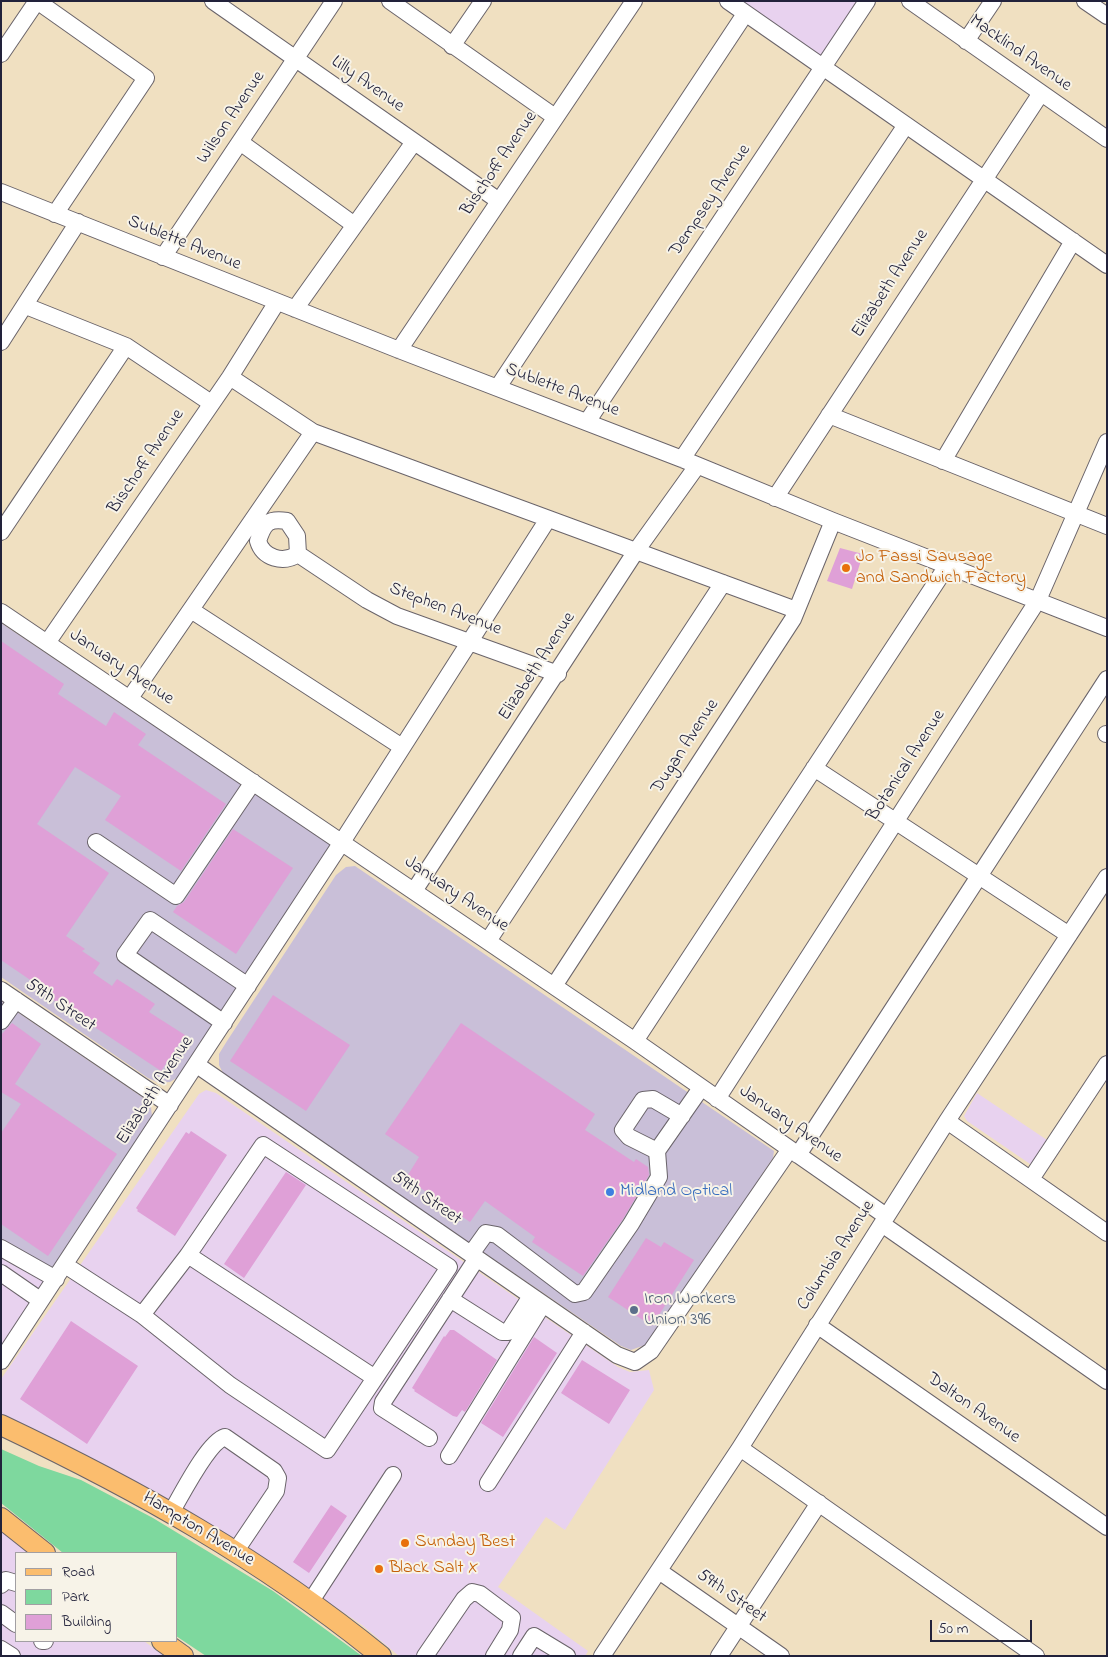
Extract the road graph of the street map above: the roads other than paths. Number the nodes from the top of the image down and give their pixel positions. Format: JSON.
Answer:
{"nodes":[{"id":1,"x":37,"y":1,"type":"edge"},
{"id":2,"x":213,"y":1,"type":"edge"},
{"id":3,"x":334,"y":1,"type":"edge"},
{"id":4,"x":390,"y":1,"type":"edge"},
{"id":5,"x":483,"y":1,"type":"edge"},
{"id":6,"x":634,"y":1,"type":"edge"},
{"id":7,"x":728,"y":1,"type":"edge"},
{"id":8,"x":867,"y":1,"type":"edge"},
{"id":9,"x":910,"y":1,"type":"edge"},
{"id":10,"x":993,"y":1,"type":"edge"},
{"id":11,"x":1085,"y":1,"type":"edge"},
{"id":12,"x":745,"y":14,"type":"junction"},
{"id":13,"x":1107,"y":16,"type":"edge"},
{"id":14,"x":966,"y":41,"type":"junction"},
{"id":15,"x":452,"y":46,"type":"junction"},
{"id":16,"x":1,"y":54,"type":"edge"},
{"id":17,"x":295,"y":60,"type":"junction"},
{"id":18,"x":823,"y":68,"type":"junction"},
{"id":19,"x":1041,"y":93,"type":"junction"},
{"id":20,"x":556,"y":117,"type":"junction"},
{"id":21,"x":906,"y":125,"type":"junction"},
{"id":22,"x":1107,"y":139,"type":"edge"},
{"id":23,"x":240,"y":142,"type":"junction"},
{"id":24,"x":414,"y":142,"type":"junction"},
{"id":25,"x":984,"y":180,"type":"junction"},
{"id":26,"x":1,"y":192,"type":"edge"},
{"id":27,"x":499,"y":201,"type":"junction"},
{"id":28,"x":55,"y":214,"type":"junction"},
{"id":29,"x":78,"y":222,"type":"junction"},
{"id":30,"x":354,"y":224,"type":"junction"},
{"id":31,"x":1073,"y":241,"type":"junction"},
{"id":32,"x":164,"y":257,"type":"junction"},
{"id":33,"x":1107,"y":265,"type":"edge"},
{"id":34,"x":277,"y":302,"type":"junction"},
{"id":35,"x":26,"y":306,"type":"junction"},
{"id":36,"x":295,"y":309,"type":"junction"},
{"id":37,"x":1,"y":342,"type":"edge"},
{"id":38,"x":126,"y":346,"type":"junction"},
{"id":39,"x":399,"y":350,"type":"junction"},
{"id":40,"x":230,"y":377,"type":"junction"},
{"id":41,"x":498,"y":387,"type":"junction"},
{"id":42,"x":211,"y":403,"type":"junction"},
{"id":43,"x":830,"y":415,"type":"junction"},
{"id":44,"x":587,"y":422,"type":"junction"},
{"id":45,"x":313,"y":432,"type":"junction"},
{"id":46,"x":1107,"y":442,"type":"edge"},
{"id":47,"x":682,"y":459,"type":"junction"},
{"id":48,"x":943,"y":460,"type":"junction"},
{"id":49,"x":697,"y":466,"type":"junction"},
{"id":50,"x":775,"y":498,"type":"junction"},
{"id":51,"x":1075,"y":514,"type":"junction"},
{"id":52,"x":548,"y":519,"type":"junction"},
{"id":53,"x":833,"y":521,"type":"junction"},
{"id":54,"x":1107,"y":526,"type":"edge"},
{"id":55,"x":1,"y":532,"type":"edge"},
{"id":56,"x":636,"y":551,"type":"junction"},
{"id":57,"x":298,"y":554,"type":"dead end"},
{"id":58,"x":947,"y":566,"type":"junction"},
{"id":59,"x":723,"y":583,"type":"junction"},
{"id":60,"x":1038,"y":600,"type":"junction"},
{"id":61,"x":191,"y":610,"type":"junction"},
{"id":62,"x":796,"y":610,"type":"junction"},
{"id":63,"x":1,"y":612,"type":"edge"},
{"id":64,"x":1107,"y":628,"type":"edge"},
{"id":65,"x":470,"y":641,"type":"junction"},
{"id":66,"x":47,"y":643,"type":"junction"},
{"id":67,"x":558,"y":674,"type":"junction"},
{"id":68,"x":1107,"y":679,"type":"edge"},
{"id":69,"x":130,"y":698,"type":"junction"},
{"id":70,"x":402,"y":747,"type":"junction"},
{"id":71,"x":814,"y":768,"type":"junction"},
{"id":72,"x":253,"y":782,"type":"junction"},
{"id":73,"x":895,"y":821,"type":"junction"},
{"id":74,"x":96,"y":842,"type":"dead end"},
{"id":75,"x":342,"y":842,"type":"junction"},
{"id":76,"x":978,"y":875,"type":"junction"},
{"id":77,"x":1106,"y":879,"type":"edge"},
{"id":78,"x":414,"y":891,"type":"junction"},
{"id":79,"x":1069,"y":935,"type":"junction"},
{"id":80,"x":488,"y":941,"type":"junction"},
{"id":81,"x":248,"y":986,"type":"junction"},
{"id":82,"x":554,"y":986,"type":"junction"},
{"id":83,"x":1,"y":990,"type":"edge"},
{"id":84,"x":16,"y":1000,"type":"junction"},
{"id":85,"x":1,"y":1021,"type":"edge"},
{"id":86,"x":224,"y":1023,"type":"junction"},
{"id":87,"x":635,"y":1041,"type":"junction"},
{"id":88,"x":1107,"y":1064,"type":"edge"},
{"id":89,"x":197,"y":1065,"type":"junction"},
{"id":90,"x":701,"y":1088,"type":"junction"},
{"id":91,"x":717,"y":1099,"type":"junction"},
{"id":92,"x":170,"y":1105,"type":"junction"},
{"id":93,"x":682,"y":1116,"type":"junction"},
{"id":94,"x":947,"y":1121,"type":"junction"},
{"id":95,"x":657,"y":1151,"type":"junction"},
{"id":96,"x":794,"y":1152,"type":"junction"},
{"id":97,"x":355,"y":1174,"type":"junction"},
{"id":98,"x":1031,"y":1179,"type":"junction"},
{"id":99,"x":340,"y":1196,"type":"junction"},
{"id":100,"x":407,"y":1210,"type":"junction"},
{"id":101,"x":884,"y":1220,"type":"junction"},
{"id":102,"x":394,"y":1232,"type":"junction"},
{"id":103,"x":1107,"y":1233,"type":"edge"},
{"id":104,"x":1,"y":1248,"type":"edge"},
{"id":105,"x":188,"y":1255,"type":"junction"},
{"id":106,"x":474,"y":1256,"type":"junction"},
{"id":107,"x":528,"y":1259,"type":"junction"},
{"id":108,"x":60,"y":1272,"type":"junction"},
{"id":109,"x":3,"y":1278,"type":"edge"},
{"id":110,"x":512,"y":1282,"type":"junction"},
{"id":111,"x":584,"y":1292,"type":"junction"},
{"id":112,"x":450,"y":1299,"type":"junction"},
{"id":113,"x":40,"y":1300,"type":"junction"},
{"id":114,"x":537,"y":1300,"type":"junction"},
{"id":115,"x":142,"y":1315,"type":"junction"},
{"id":116,"x":566,"y":1320,"type":"junction"},
{"id":117,"x":817,"y":1325,"type":"junction"},
{"id":118,"x":584,"y":1332,"type":"junction"},
{"id":119,"x":2,"y":1358,"type":"edge"},
{"id":120,"x":375,"y":1378,"type":"junction"},
{"id":121,"x":1107,"y":1381,"type":"edge"},
{"id":122,"x":1,"y":1425,"type":"edge"},
{"id":123,"x":429,"y":1438,"type":"dead end"},
{"id":124,"x":740,"y":1448,"type":"junction"},
{"id":125,"x":449,"y":1456,"type":"dead end"},
{"id":126,"x":393,"y":1475,"type":"dead end"},
{"id":127,"x":488,"y":1483,"type":"dead end"},
{"id":128,"x":819,"y":1503,"type":"junction"},
{"id":129,"x":172,"y":1511,"type":"junction"},
{"id":130,"x":1,"y":1518,"type":"edge"},
{"id":131,"x":1107,"y":1527,"type":"edge"},
{"id":132,"x":44,"y":1552,"type":"edge"},
{"id":133,"x":235,"y":1552,"type":"junction"},
{"id":134,"x":659,"y":1571,"type":"junction"},
{"id":135,"x":15,"y":1583,"type":"edge"},
{"id":136,"x":1,"y":1586,"type":"edge"},
{"id":137,"x":311,"y":1601,"type":"junction"},
{"id":138,"x":1,"y":1613,"type":"edge"},
{"id":139,"x":15,"y":1623,"type":"edge"},
{"id":140,"x":738,"y":1626,"type":"junction"},
{"id":141,"x":163,"y":1642,"type":"edge"},
{"id":142,"x":1,"y":1649,"type":"edge"},
{"id":143,"x":12,"y":1656,"type":"edge"},
{"id":144,"x":183,"y":1656,"type":"edge"},
{"id":145,"x":381,"y":1656,"type":"edge"},
{"id":146,"x":425,"y":1656,"type":"edge"},
{"id":147,"x":494,"y":1656,"type":"edge"},
{"id":148,"x":521,"y":1656,"type":"edge"},
{"id":149,"x":567,"y":1656,"type":"edge"},
{"id":150,"x":602,"y":1656,"type":"edge"},
{"id":151,"x":719,"y":1656,"type":"edge"},
{"id":152,"x":781,"y":1656,"type":"edge"},
{"id":153,"x":1036,"y":1656,"type":"edge"}],
"edges":[{"from":1,"to":16,"type":"street"},
{"from":1,"to":28,"type":"street"},
{"from":2,"to":17,"type":"street","name":"Lilly Avenue"},
{"from":3,"to":17,"type":"street","name":"Wilson Avenue"},
{"from":4,"to":15,"type":"street"},
{"from":5,"to":15,"type":"street"},
{"from":6,"to":20,"type":"street","name":"Bischoff Avenue"},
{"from":7,"to":12,"type":"street"},
{"from":8,"to":18,"type":"street","name":"Dempsey Avenue"},
{"from":9,"to":14,"type":"street","name":"Macklind Avenue"},
{"from":10,"to":14,"type":"street"},
{"from":11,"to":13,"type":"street"},
{"from":12,"to":18,"type":"street"},
{"from":12,"to":41,"type":"street"},
{"from":14,"to":19,"type":"street","name":"Macklind Avenue"},
{"from":15,"to":20,"type":"street"},
{"from":17,"to":23,"type":"street","name":"Wilson Avenue"},
{"from":17,"to":24,"type":"street","name":"Lilly Avenue"},
{"from":18,"to":21,"type":"street"},
{"from":18,"to":44,"type":"street","name":"Dempsey Avenue"},
{"from":19,"to":22,"type":"street","name":"Macklind Avenue"},
{"from":19,"to":25,"type":"street","name":"Elizabeth Avenue"},
{"from":20,"to":27,"type":"street","name":"Bischoff Avenue"},
{"from":21,"to":25,"type":"street"},
{"from":21,"to":47,"type":"street"},
{"from":23,"to":30,"type":"street"},
{"from":23,"to":32,"type":"street","name":"Wilson Avenue"},
{"from":24,"to":27,"type":"street","name":"Lilly Avenue"},
{"from":24,"to":30,"type":"street"},
{"from":25,"to":31,"type":"street"},
{"from":25,"to":43,"type":"street","name":"Elizabeth Avenue"},
{"from":26,"to":28,"type":"street","name":"Sublette Avenue"},
{"from":27,"to":39,"type":"street","name":"Bischoff Avenue"},
{"from":28,"to":29,"type":"street","name":"Sublette Avenue"},
{"from":29,"to":32,"type":"street","name":"Sublette Avenue"},
{"from":29,"to":35,"type":"street"},
{"from":30,"to":36,"type":"street"},
{"from":31,"to":33,"type":"street"},
{"from":31,"to":48,"type":"street"},
{"from":32,"to":34,"type":"street","name":"Sublette Avenue"},
{"from":34,"to":36,"type":"street","name":"Sublette Avenue"},
{"from":34,"to":40,"type":"street","name":"Bischoff Avenue"},
{"from":35,"to":37,"type":"street"},
{"from":35,"to":38,"type":"street"},
{"from":36,"to":39,"type":"street","name":"Sublette Avenue"},
{"from":38,"to":42,"type":"street"},
{"from":38,"to":55,"type":"street"},
{"from":39,"to":41,"type":"street","name":"Sublette Avenue"},
{"from":40,"to":42,"type":"street","name":"Bischoff Avenue"},
{"from":40,"to":45,"type":"street"},
{"from":41,"to":44,"type":"street","name":"Sublette Avenue"},
{"from":42,"to":66,"type":"street","name":"Bischoff Avenue"},
{"from":43,"to":48,"type":"street"},
{"from":43,"to":50,"type":"street","name":"Elizabeth Avenue"},
{"from":44,"to":47,"type":"street","name":"Sublette Avenue"},
{"from":45,"to":52,"type":"street"},
{"from":45,"to":61,"type":"street"},
{"from":46,"to":51,"type":"street","name":"Botanical Avenue"},
{"from":47,"to":49,"type":"street","name":"Sublette Avenue"},
{"from":48,"to":51,"type":"street"},
{"from":49,"to":50,"type":"street","name":"Sublette Avenue"},
{"from":49,"to":56,"type":"street","name":"Elizabeth Avenue"},
{"from":50,"to":53,"type":"street","name":"Sublette Avenue"},
{"from":51,"to":54,"type":"street"},
{"from":51,"to":60,"type":"street","name":"Botanical Avenue"},
{"from":52,"to":56,"type":"street"},
{"from":52,"to":65,"type":"street","name":"Elizabeth Avenue"},
{"from":53,"to":58,"type":"street","name":"Sublette Avenue"},
{"from":53,"to":62,"type":"street","name":"Dugan Avenue"},
{"from":56,"to":59,"type":"street"},
{"from":56,"to":67,"type":"street","name":"Elizabeth Avenue"},
{"from":57,"to":65,"type":"street","name":"Stephen Avenue"},
{"from":58,"to":60,"type":"street","name":"Sublette Avenue"},
{"from":58,"to":71,"type":"street"},
{"from":59,"to":62,"type":"street"},
{"from":59,"to":80,"type":"street"},
{"from":60,"to":64,"type":"street","name":"Sublette Avenue"},
{"from":60,"to":73,"type":"street","name":"Botanical Avenue"},
{"from":61,"to":69,"type":"street"},
{"from":61,"to":70,"type":"street"},
{"from":62,"to":82,"type":"street","name":"Dugan Avenue"},
{"from":63,"to":66,"type":"street","name":"January Avenue"},
{"from":65,"to":67,"type":"street","name":"Stephen Avenue"},
{"from":65,"to":70,"type":"street","name":"Elizabeth Avenue"},
{"from":66,"to":69,"type":"street","name":"January Avenue"},
{"from":67,"to":78,"type":"street","name":"Elizabeth Avenue"},
{"from":68,"to":76,"type":"street"},
{"from":69,"to":72,"type":"street","name":"January Avenue"},
{"from":70,"to":75,"type":"street","name":"Elizabeth Avenue"},
{"from":71,"to":73,"type":"street"},
{"from":71,"to":87,"type":"street"},
{"from":72,"to":74,"type":"street"},
{"from":72,"to":75,"type":"street","name":"January Avenue"},
{"from":73,"to":76,"type":"street"},
{"from":73,"to":91,"type":"street","name":"Botanical Avenue"},
{"from":75,"to":78,"type":"street","name":"January Avenue"},
{"from":75,"to":81,"type":"street","name":"Elizabeth Avenue"},
{"from":76,"to":79,"type":"street"},
{"from":76,"to":96,"type":"street"},
{"from":77,"to":79,"type":"street","name":"Columbia Avenue"},
{"from":78,"to":80,"type":"street","name":"January Avenue"},
{"from":79,"to":94,"type":"street","name":"Columbia Avenue"},
{"from":80,"to":82,"type":"street","name":"January Avenue"},
{"from":81,"to":86,"type":"street","name":"Elizabeth Avenue"},
{"from":81,"to":86,"type":"street"},
{"from":82,"to":87,"type":"street","name":"January Avenue"},
{"from":83,"to":84,"type":"street","name":"59th Street"},
{"from":84,"to":85,"type":"street"},
{"from":84,"to":92,"type":"street","name":"59th Street"},
{"from":86,"to":89,"type":"street","name":"Elizabeth Avenue"},
{"from":87,"to":90,"type":"street","name":"January Avenue"},
{"from":88,"to":98,"type":"street"},
{"from":89,"to":92,"type":"street","name":"Elizabeth Avenue"},
{"from":89,"to":97,"type":"street","name":"59th Street"},
{"from":90,"to":91,"type":"street","name":"January Avenue"},
{"from":90,"to":93,"type":"street"},
{"from":91,"to":96,"type":"street","name":"January Avenue"},
{"from":92,"to":108,"type":"street","name":"Elizabeth Avenue"},
{"from":93,"to":95,"type":"street"},
{"from":93,"to":95,"type":"street"},
{"from":94,"to":98,"type":"street"},
{"from":94,"to":101,"type":"street","name":"Columbia Avenue"},
{"from":95,"to":111,"type":"street"},
{"from":96,"to":101,"type":"street","name":"January Avenue"},
{"from":96,"to":118,"type":"street","name":"59th Street"},
{"from":97,"to":99,"type":"street"},
{"from":97,"to":100,"type":"street","name":"59th Street"},
{"from":98,"to":103,"type":"street"},
{"from":99,"to":102,"type":"street"},
{"from":99,"to":105,"type":"street"},
{"from":100,"to":102,"type":"street"},
{"from":100,"to":106,"type":"street","name":"59th Street"},
{"from":101,"to":117,"type":"street","name":"Columbia Avenue"},
{"from":101,"to":121,"type":"street","name":"January Avenue"},
{"from":102,"to":120,"type":"street"},
{"from":104,"to":108,"type":"street"},
{"from":105,"to":115,"type":"street"},
{"from":105,"to":120,"type":"street"},
{"from":106,"to":107,"type":"street"},
{"from":106,"to":110,"type":"street","name":"59th Street"},
{"from":106,"to":112,"type":"street"},
{"from":107,"to":110,"type":"street"},
{"from":107,"to":111,"type":"street"},
{"from":108,"to":113,"type":"street","name":"Elizabeth Avenue"},
{"from":108,"to":115,"type":"street"},
{"from":109,"to":113,"type":"street"},
{"from":110,"to":114,"type":"street","name":"59th Street"},
{"from":111,"to":116,"type":"street"},
{"from":112,"to":114,"type":"street"},
{"from":112,"to":123,"type":"street"},
{"from":113,"to":119,"type":"street","name":"Elizabeth Avenue"},
{"from":114,"to":116,"type":"street","name":"59th Street"},
{"from":114,"to":125,"type":"street"},
{"from":115,"to":120,"type":"street"},
{"from":116,"to":118,"type":"street","name":"59th Street"},
{"from":117,"to":124,"type":"street","name":"Columbia Avenue"},
{"from":117,"to":131,"type":"street","name":"Dalton Avenue"},
{"from":118,"to":127,"type":"street"},
{"from":122,"to":129,"type":"main road","name":"Hampton Avenue"},
{"from":124,"to":128,"type":"street"},
{"from":124,"to":134,"type":"street","name":"Columbia Avenue"},
{"from":126,"to":137,"type":"street"},
{"from":128,"to":140,"type":"street"},
{"from":128,"to":153,"type":"street"},
{"from":129,"to":133,"type":"main road","name":"Hampton Avenue"},
{"from":129,"to":133,"type":"street"},
{"from":130,"to":132,"type":"main road"},
{"from":133,"to":137,"type":"main road","name":"Hampton Avenue"},
{"from":134,"to":140,"type":"street","name":"59th Street"},
{"from":134,"to":150,"type":"street","name":"Columbia Avenue"},
{"from":135,"to":136,"type":"street"},
{"from":137,"to":145,"type":"main road","name":"Hampton Avenue"},
{"from":138,"to":139,"type":"street"},
{"from":140,"to":151,"type":"street"},
{"from":140,"to":152,"type":"street","name":"59th Street"},
{"from":141,"to":144,"type":"main road"},
{"from":142,"to":143,"type":"street"},
{"from":146,"to":147,"type":"street"},
{"from":148,"to":149,"type":"street"}]}
